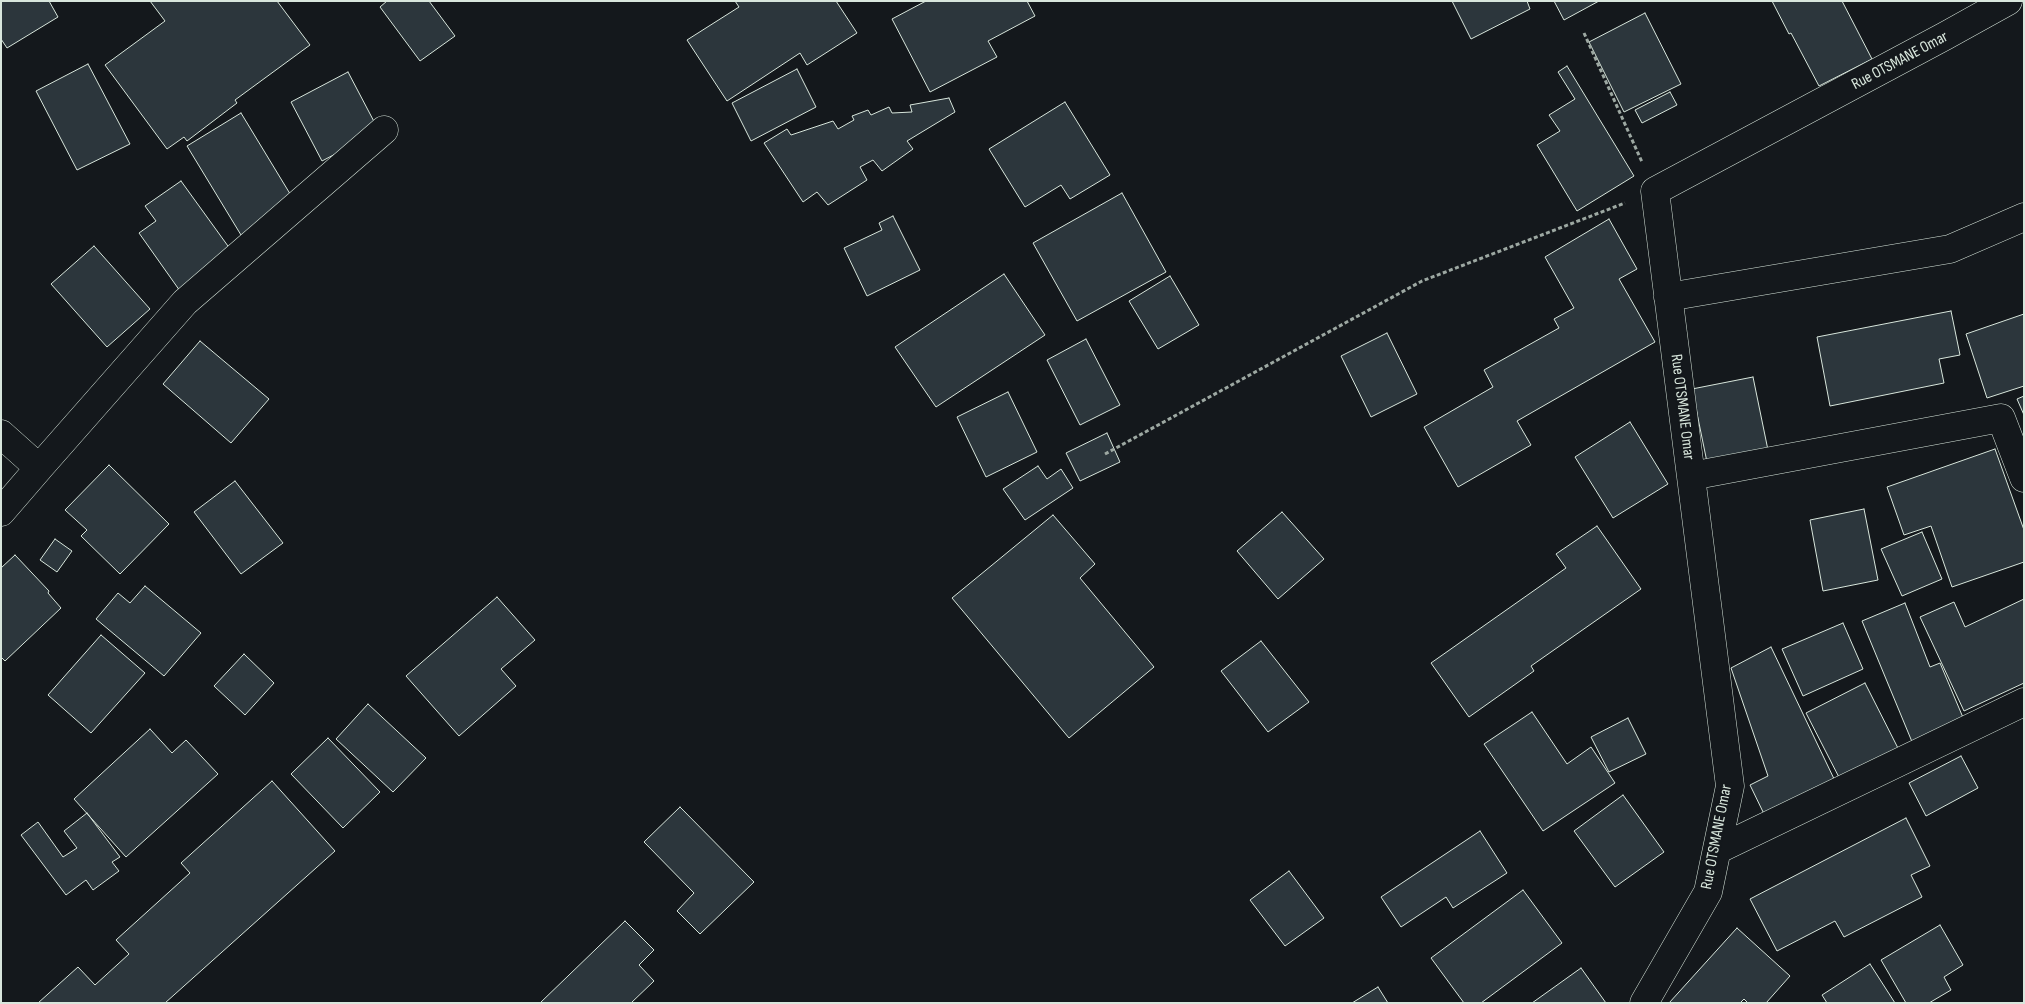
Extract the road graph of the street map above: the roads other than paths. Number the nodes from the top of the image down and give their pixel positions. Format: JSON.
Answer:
{"nodes":[{"id":1,"x":2008,"y":1,"type":"edge"},
{"id":2,"x":384,"y":130,"type":"dead end"},
{"id":3,"x":2024,"y":217,"type":"edge"},
{"id":4,"x":1668,"y":297,"type":"junction"},
{"id":5,"x":1,"y":434,"type":"edge"},
{"id":6,"x":39,"y":468,"type":"junction"},
{"id":7,"x":1691,"y":476,"type":"junction"},
{"id":8,"x":2024,"y":478,"type":"edge"},
{"id":9,"x":1,"y":512,"type":"edge"},
{"id":10,"x":2024,"y":702,"type":"edge"},
{"id":11,"x":1717,"y":850,"type":"junction"},
{"id":12,"x":1644,"y":1003,"type":"edge"}],
"edges":[{"from":1,"to":4,"type":"street","name":"Rue OTSMANE Omar"},
{"from":2,"to":6,"type":"street"},
{"from":3,"to":4,"type":"street"},
{"from":4,"to":7,"type":"street","name":"Rue OTSMANE Omar"},
{"from":5,"to":6,"type":"street"},
{"from":6,"to":9,"type":"street"},
{"from":7,"to":8,"type":"street"},
{"from":7,"to":11,"type":"street","name":"Rue OTSMANE Omar"},
{"from":10,"to":11,"type":"street"},
{"from":11,"to":12,"type":"street","name":"Rue OTSMANE Omar"}]}
